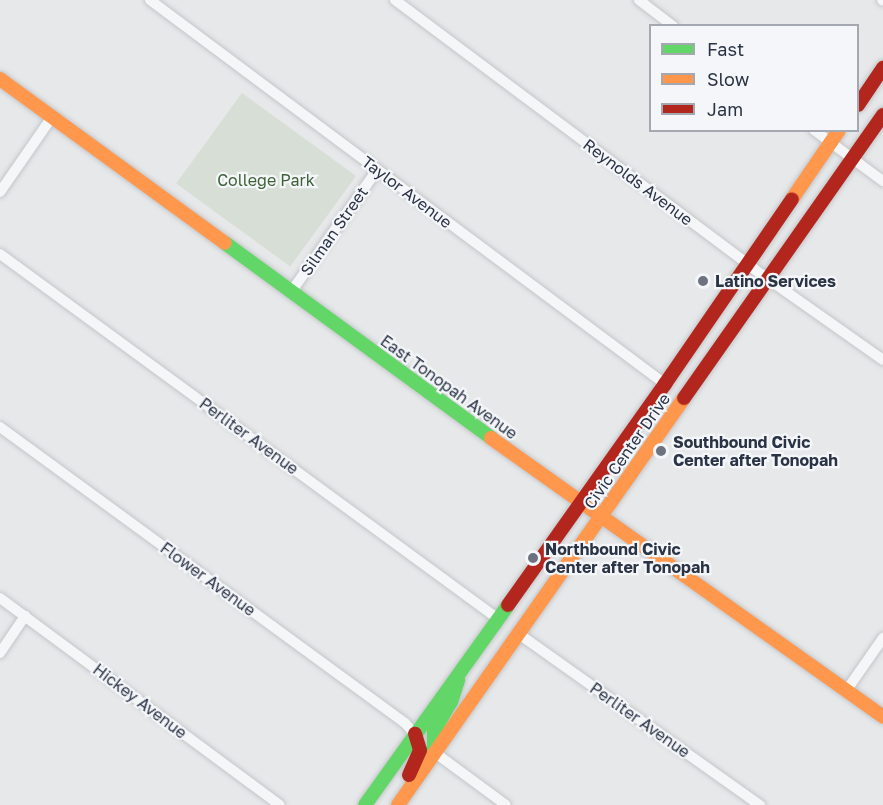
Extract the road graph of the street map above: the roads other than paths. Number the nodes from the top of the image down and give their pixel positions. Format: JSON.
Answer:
{"nodes":[{"id":1,"x":150,"y":0,"type":"edge"},
{"id":2,"x":395,"y":0,"type":"edge"},
{"id":3,"x":639,"y":0,"type":"edge"},
{"id":4,"x":670,"y":24,"type":"edge"},
{"id":5,"x":883,"y":68,"type":"edge"},
{"id":6,"x":0,"y":79,"type":"edge"},
{"id":7,"x":859,"y":104,"type":"edge"},
{"id":8,"x":883,"y":115,"type":"edge"},
{"id":9,"x":52,"y":117,"type":"junction"},
{"id":10,"x":817,"y":132,"type":"edge"},
{"id":11,"x":838,"y":132,"type":"edge"},
{"id":12,"x":831,"y":143,"type":"junction"},
{"id":13,"x":853,"y":159,"type":"junction"},
{"id":14,"x":377,"y":170,"type":"junction"},
{"id":15,"x":883,"y":181,"type":"edge"},
{"id":16,"x":0,"y":192,"type":"edge"},
{"id":17,"x":0,"y":254,"type":"edge"},
{"id":18,"x":746,"y":264,"type":"junction"},
{"id":19,"x":768,"y":280,"type":"junction"},
{"id":20,"x":291,"y":292,"type":"junction"},
{"id":21,"x":883,"y":360,"type":"edge"},
{"id":22,"x":665,"y":384,"type":"junction"},
{"id":23,"x":0,"y":427,"type":"edge"},
{"id":24,"x":580,"y":503,"type":"junction"},
{"id":25,"x":600,"y":518,"type":"junction"},
{"id":26,"x":0,"y":598,"type":"edge"},
{"id":27,"x":25,"y":616,"type":"junction"},
{"id":28,"x":497,"y":618,"type":"junction"},
{"id":29,"x":519,"y":634,"type":"junction"},
{"id":30,"x":883,"y":638,"type":"edge"},
{"id":31,"x":0,"y":653,"type":"edge"},
{"id":32,"x":459,"y":671,"type":"junction"},
{"id":33,"x":846,"y":691,"type":"junction"},
{"id":34,"x":883,"y":717,"type":"edge"},
{"id":35,"x":415,"y":734,"type":"junction"},
{"id":36,"x":434,"y":752,"type":"junction"},
{"id":37,"x":280,"y":805,"type":"edge"},
{"id":38,"x":366,"y":805,"type":"edge"},
{"id":39,"x":397,"y":805,"type":"edge"},
{"id":40,"x":506,"y":805,"type":"edge"},
{"id":41,"x":760,"y":805,"type":"edge"}],
"edges":[{"from":1,"to":14,"type":"street","name":"Taylor Avenue"},
{"from":2,"to":18,"type":"street","name":"Reynolds Avenue"},
{"from":3,"to":4,"type":"street"},
{"from":5,"to":7,"type":"main road"},
{"from":6,"to":9,"type":"main road","name":"East Tonopah Avenue"},
{"from":8,"to":13,"type":"main road","name":"Civic Center Drive"},
{"from":9,"to":16,"type":"street"},
{"from":9,"to":20,"type":"main road","name":"East Tonopah Avenue"},
{"from":10,"to":12,"type":"street"},
{"from":11,"to":12,"type":"main road","name":"Civic Center Drive"},
{"from":12,"to":13,"type":"street"},
{"from":12,"to":18,"type":"main road","name":"Civic Center Drive"},
{"from":13,"to":15,"type":"street"},
{"from":13,"to":19,"type":"main road","name":"Civic Center Drive"},
{"from":14,"to":20,"type":"street","name":"Silman Street"},
{"from":14,"to":22,"type":"street","name":"Taylor Avenue"},
{"from":17,"to":28,"type":"street","name":"Perliter Avenue"},
{"from":18,"to":19,"type":"street","name":"Reynolds Avenue"},
{"from":18,"to":22,"type":"main road","name":"Civic Center Drive"},
{"from":19,"to":21,"type":"street","name":"Reynolds Avenue"},
{"from":19,"to":25,"type":"main road","name":"Civic Center Drive"},
{"from":20,"to":24,"type":"main road","name":"East Tonopah Avenue"},
{"from":22,"to":24,"type":"main road","name":"Civic Center Drive"},
{"from":23,"to":35,"type":"street","name":"Flower Avenue"},
{"from":24,"to":25,"type":"main road","name":"East Tonopah Avenue"},
{"from":24,"to":28,"type":"main road","name":"Civic Center Drive"},
{"from":25,"to":29,"type":"main road","name":"Civic Center Drive"},
{"from":25,"to":33,"type":"main road","name":"East Tonopah Avenue"},
{"from":26,"to":27,"type":"street","name":"Hickey Avenue"},
{"from":27,"to":31,"type":"street"},
{"from":27,"to":37,"type":"street","name":"Hickey Avenue"},
{"from":28,"to":32,"type":"main road","name":"Civic Center Drive"},
{"from":29,"to":36,"type":"main road","name":"Civic Center Drive"},
{"from":29,"to":41,"type":"street","name":"Perliter Avenue"},
{"from":30,"to":33,"type":"street"},
{"from":32,"to":35,"type":"main road","name":"Civic Center Drive"},
{"from":32,"to":36,"type":"main road"},
{"from":33,"to":34,"type":"main road","name":"East Tonopah Avenue"},
{"from":35,"to":38,"type":"main road","name":"Civic Center Drive"},
{"from":35,"to":39,"type":"main road"},
{"from":36,"to":39,"type":"main road","name":"Civic Center Drive"},
{"from":36,"to":40,"type":"street"}]}
